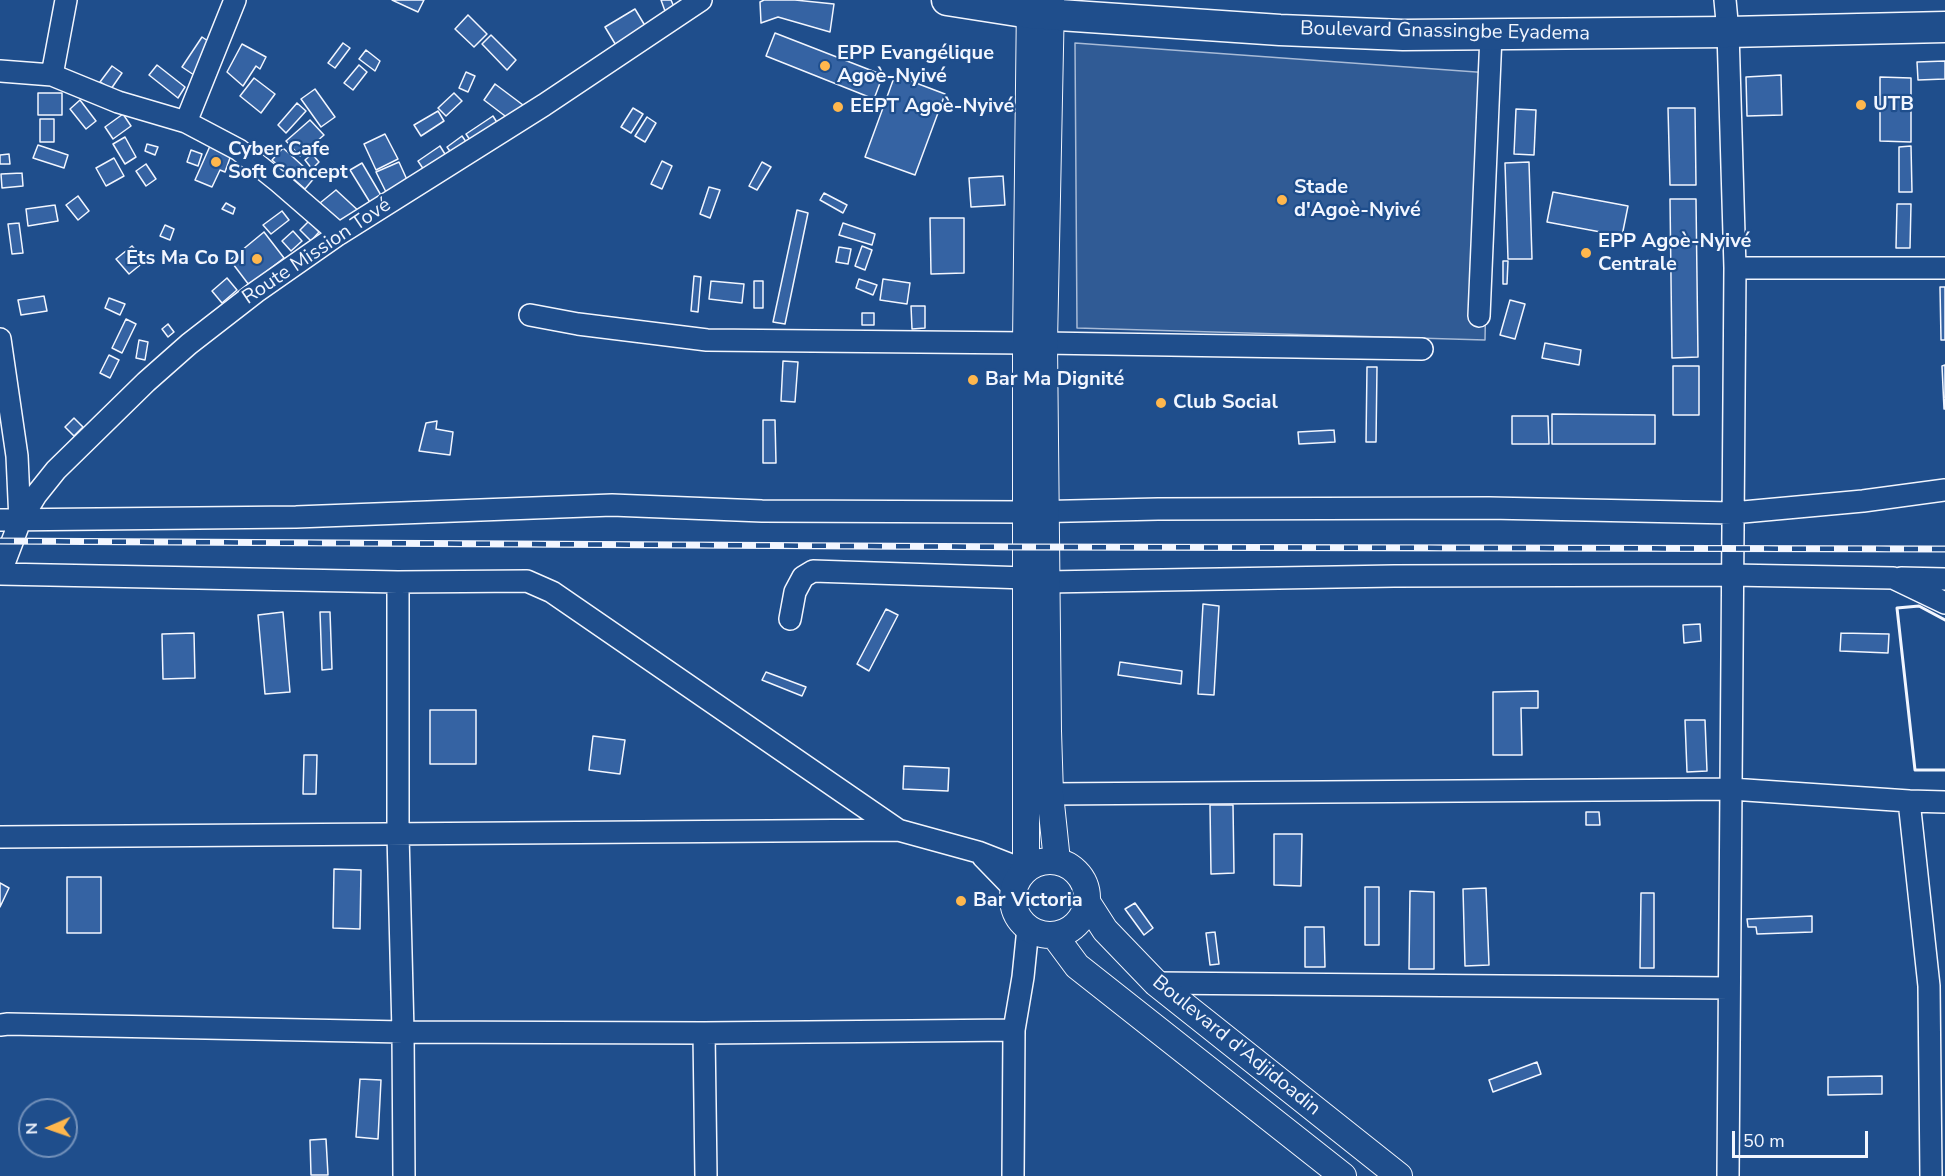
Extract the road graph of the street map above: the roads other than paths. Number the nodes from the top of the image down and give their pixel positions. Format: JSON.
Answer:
{"nodes":[{"id":1,"x":66,"y":0,"type":"edge"},
{"id":2,"x":235,"y":0,"type":"edge"},
{"id":3,"x":701,"y":0,"type":"edge"},
{"id":4,"x":947,"y":0,"type":"edge"},
{"id":5,"x":1725,"y":0,"type":"edge"},
{"id":6,"x":1040,"y":7,"type":"edge"},
{"id":7,"x":1945,"y":27,"type":"edge"},
{"id":8,"x":1728,"y":32,"type":"junction"},
{"id":9,"x":1491,"y":35,"type":"junction"},
{"id":10,"x":0,"y":71,"type":"edge"},
{"id":11,"x":52,"y":75,"type":"junction"},
{"id":12,"x":186,"y":122,"type":"junction"},
{"id":13,"x":339,"y":234,"type":"junction"},
{"id":14,"x":1735,"y":268,"type":"junction"},
{"id":15,"x":1945,"y":268,"type":"edge"},
{"id":16,"x":530,"y":315,"type":"dead end"},
{"id":17,"x":1479,"y":316,"type":"dead end"},
{"id":18,"x":0,"y":339,"type":"edge"},
{"id":19,"x":1035,"y":343,"type":"junction"},
{"id":20,"x":1422,"y":349,"type":"dead end"},
{"id":21,"x":1945,"y":490,"type":"edge"},
{"id":22,"x":1037,"y":512,"type":"junction"},
{"id":23,"x":1732,"y":513,"type":"junction"},
{"id":24,"x":10,"y":520,"type":"edge"},
{"id":25,"x":0,"y":574,"type":"edge"},
{"id":26,"x":1732,"y":575,"type":"junction"},
{"id":27,"x":1893,"y":578,"type":"junction"},
{"id":28,"x":1945,"y":579,"type":"edge"},
{"id":29,"x":1036,"y":580,"type":"junction"},
{"id":30,"x":398,"y":582,"type":"junction"},
{"id":31,"x":1945,"y":603,"type":"edge"},
{"id":32,"x":790,"y":619,"type":"dead end"},
{"id":33,"x":1731,"y":789,"type":"junction"},
{"id":34,"x":1050,"y":794,"type":"junction"},
{"id":35,"x":1909,"y":801,"type":"junction"},
{"id":36,"x":1945,"y":802,"type":"edge"},
{"id":37,"x":898,"y":830,"type":"junction"},
{"id":38,"x":398,"y":834,"type":"junction"},
{"id":39,"x":0,"y":837,"type":"edge"},
{"id":40,"x":1057,"y":861,"type":"junction"},
{"id":41,"x":1022,"y":876,"type":"junction"},
{"id":42,"x":1087,"y":902,"type":"junction"},
{"id":43,"x":1042,"y":932,"type":"junction"},
{"id":44,"x":1156,"y":983,"type":"junction"},
{"id":45,"x":1937,"y":986,"type":"edge"},
{"id":46,"x":1729,"y":988,"type":"junction"},
{"id":47,"x":0,"y":1026,"type":"edge"},
{"id":48,"x":1014,"y":1030,"type":"junction"},
{"id":49,"x":403,"y":1032,"type":"junction"},
{"id":50,"x":704,"y":1033,"type":"junction"},
{"id":51,"x":404,"y":1176,"type":"edge"},
{"id":52,"x":706,"y":1176,"type":"edge"},
{"id":53,"x":1013,"y":1176,"type":"edge"},
{"id":54,"x":1343,"y":1176,"type":"edge"},
{"id":55,"x":1399,"y":1176,"type":"edge"},
{"id":56,"x":1728,"y":1176,"type":"edge"},
{"id":57,"x":1931,"y":1176,"type":"edge"}],
"edges":[{"from":1,"to":11,"type":"street"},
{"from":2,"to":12,"type":"street"},
{"from":3,"to":13,"type":"street","name":"Route Mission Tové"},
{"from":4,"to":6,"type":"highway","name":"Boulevard Gnassingbe Eyadema"},
{"from":5,"to":8,"type":"street"},
{"from":6,"to":9,"type":"highway","name":"Boulevard Gnassingbe Eyadema"},
{"from":6,"to":19,"type":"main road"},
{"from":7,"to":8,"type":"highway","name":"Boulevard Gnassingbe Eyadema"},
{"from":8,"to":9,"type":"highway","name":"Boulevard Gnassingbe Eyadema"},
{"from":8,"to":14,"type":"street"},
{"from":9,"to":17,"type":"street"},
{"from":10,"to":11,"type":"street"},
{"from":11,"to":12,"type":"street"},
{"from":12,"to":13,"type":"street"},
{"from":13,"to":24,"type":"street","name":"Route Mission Tové"},
{"from":14,"to":15,"type":"street"},
{"from":14,"to":23,"type":"street"},
{"from":16,"to":19,"type":"street"},
{"from":18,"to":24,"type":"street"},
{"from":19,"to":20,"type":"street"},
{"from":19,"to":22,"type":"main road"},
{"from":21,"to":23,"type":"street"},
{"from":22,"to":23,"type":"street"},
{"from":22,"to":24,"type":"street"},
{"from":22,"to":29,"type":"main road"},
{"from":23,"to":26,"type":"street"},
{"from":24,"to":25,"type":"street","name":"Route Mission Tové"},
{"from":25,"to":30,"type":"street"},
{"from":26,"to":27,"type":"street"},
{"from":26,"to":29,"type":"street"},
{"from":26,"to":33,"type":"street"},
{"from":27,"to":28,"type":"street"},
{"from":27,"to":31,"type":"street"},
{"from":29,"to":32,"type":"street"},
{"from":29,"to":34,"type":"main road"},
{"from":29,"to":41,"type":"main road"},
{"from":30,"to":37,"type":"street"},
{"from":30,"to":38,"type":"street"},
{"from":33,"to":34,"type":"street"},
{"from":33,"to":35,"type":"street"},
{"from":33,"to":46,"type":"street"},
{"from":34,"to":40,"type":"main road"},
{"from":35,"to":36,"type":"street"},
{"from":35,"to":45,"type":"street"},
{"from":37,"to":38,"type":"street"},
{"from":37,"to":41,"type":"street"},
{"from":38,"to":39,"type":"street"},
{"from":38,"to":49,"type":"street"},
{"from":40,"to":41,"type":"main road"},
{"from":40,"to":42,"type":"main road"},
{"from":41,"to":43,"type":"main road"},
{"from":42,"to":43,"type":"main road"},
{"from":42,"to":44,"type":"main road","name":"Boulevard d'Adjidoadin"},
{"from":43,"to":48,"type":"street"},
{"from":43,"to":54,"type":"main road","name":"Boulevard d'Adjidoadin"},
{"from":44,"to":46,"type":"street"},
{"from":44,"to":55,"type":"main road","name":"Boulevard d'Adjidoadin"},
{"from":45,"to":57,"type":"street"},
{"from":46,"to":56,"type":"street"},
{"from":47,"to":49,"type":"street"},
{"from":48,"to":50,"type":"street"},
{"from":48,"to":53,"type":"street"},
{"from":49,"to":50,"type":"street"},
{"from":49,"to":51,"type":"street"},
{"from":50,"to":52,"type":"street"}]}
